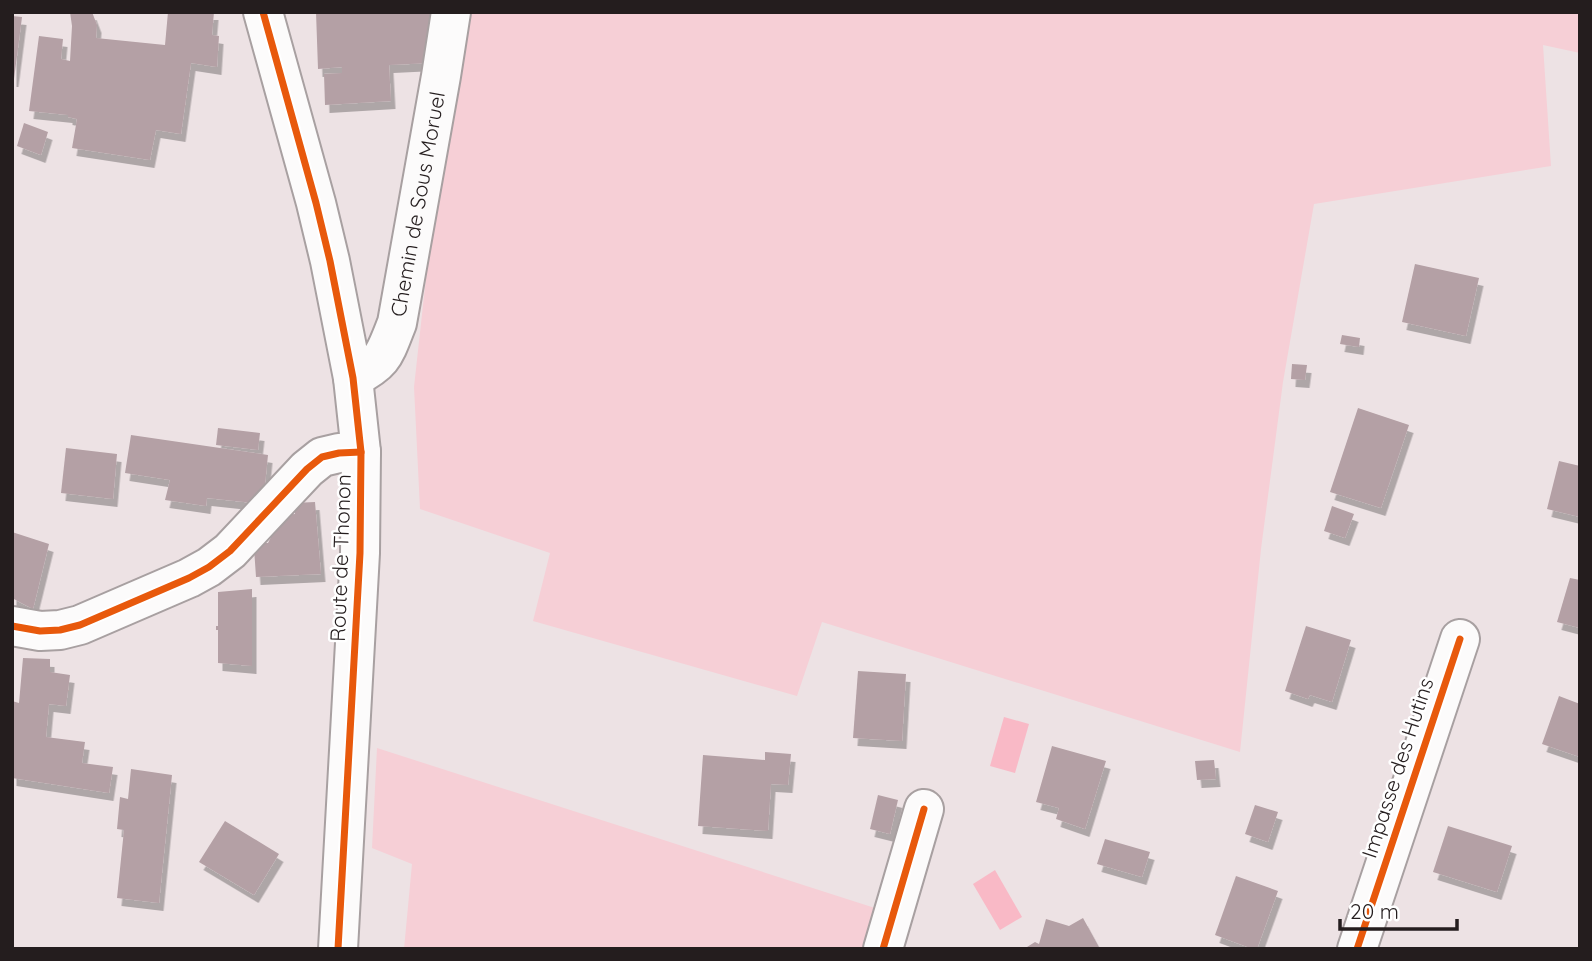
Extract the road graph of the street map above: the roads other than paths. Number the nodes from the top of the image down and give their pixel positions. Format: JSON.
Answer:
{"nodes":[{"id":1,"x":263,"y":12,"type":"edge"},
{"id":2,"x":451,"y":12,"type":"edge"},
{"id":3,"x":352,"y":378,"type":"junction"},
{"id":4,"x":361,"y":452,"type":"junction"},
{"id":5,"x":12,"y":626,"type":"edge"},
{"id":6,"x":1460,"y":639,"type":"dead end"},
{"id":7,"x":924,"y":809,"type":"dead end"},
{"id":8,"x":338,"y":949,"type":"edge"},
{"id":9,"x":883,"y":949,"type":"edge"},
{"id":10,"x":1357,"y":949,"type":"edge"}],
"edges":[{"from":1,"to":3,"type":"street","name":"Route de Thonon"},
{"from":2,"to":3,"type":"street","name":"Chemin de Sous Moruel"},
{"from":3,"to":4,"type":"street","name":"Route de Thonon"},
{"from":4,"to":5,"type":"street"},
{"from":4,"to":8,"type":"street","name":"Route de Thonon"},
{"from":6,"to":10,"type":"street","name":"Impasse des Hutins"},
{"from":7,"to":9,"type":"street"}]}
